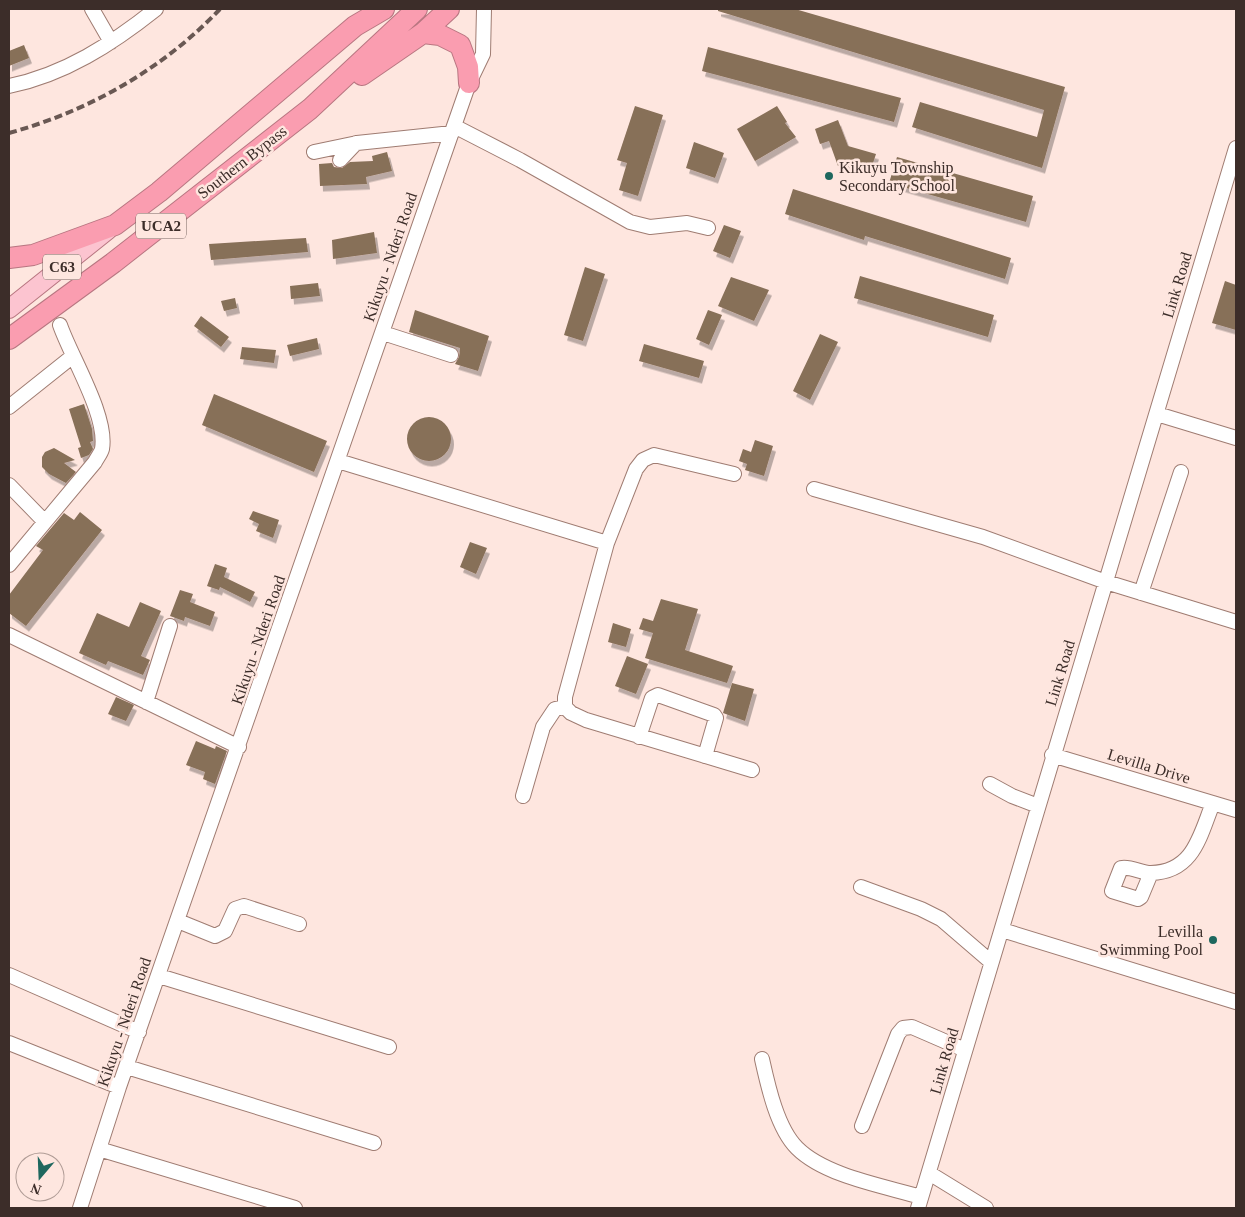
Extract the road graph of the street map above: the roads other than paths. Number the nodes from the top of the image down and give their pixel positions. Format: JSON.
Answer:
{"nodes":[{"id":1,"x":92,"y":9,"type":"edge"},
{"id":2,"x":156,"y":9,"type":"edge"},
{"id":3,"x":370,"y":9,"type":"edge"},
{"id":4,"x":384,"y":9,"type":"edge"},
{"id":5,"x":417,"y":9,"type":"edge"},
{"id":6,"x":449,"y":9,"type":"edge"},
{"id":7,"x":484,"y":9,"type":"edge"},
{"id":8,"x":355,"y":26,"type":"junction"},
{"id":9,"x":423,"y":33,"type":"junction"},
{"id":10,"x":111,"y":42,"type":"junction"},
{"id":11,"x":469,"y":83,"type":"junction"},
{"id":12,"x":9,"y":86,"type":"edge"},
{"id":13,"x":310,"y":109,"type":"junction"},
{"id":14,"x":453,"y":129,"type":"junction"},
{"id":15,"x":357,"y":142,"type":"junction"},
{"id":16,"x":1236,"y":148,"type":"edge"},
{"id":17,"x":314,"y":152,"type":"dead end"},
{"id":18,"x":340,"y":160,"type":"dead end"},
{"id":19,"x":1232,"y":176,"type":"edge"},
{"id":20,"x":115,"y":225,"type":"junction"},
{"id":21,"x":708,"y":228,"type":"dead end"},
{"id":22,"x":9,"y":258,"type":"edge"},
{"id":23,"x":9,"y":309,"type":"edge"},
{"id":24,"x":60,"y":325,"type":"dead end"},
{"id":25,"x":383,"y":333,"type":"junction"},
{"id":26,"x":9,"y":339,"type":"edge"},
{"id":27,"x":451,"y":355,"type":"dead end"},
{"id":28,"x":73,"y":356,"type":"junction"},
{"id":29,"x":9,"y":407,"type":"edge"},
{"id":30,"x":1157,"y":414,"type":"junction"},
{"id":31,"x":1236,"y":438,"type":"edge"},
{"id":32,"x":338,"y":461,"type":"junction"},
{"id":33,"x":1181,"y":472,"type":"dead end"},
{"id":34,"x":734,"y":474,"type":"dead end"},
{"id":35,"x":9,"y":485,"type":"edge"},
{"id":36,"x":814,"y":489,"type":"dead end"},
{"id":37,"x":45,"y":522,"type":"junction"},
{"id":38,"x":607,"y":543,"type":"junction"},
{"id":39,"x":9,"y":565,"type":"edge"},
{"id":40,"x":1106,"y":582,"type":"junction"},
{"id":41,"x":1141,"y":593,"type":"junction"},
{"id":42,"x":1236,"y":622,"type":"edge"},
{"id":43,"x":170,"y":626,"type":"dead end"},
{"id":44,"x":9,"y":634,"type":"edge"},
{"id":45,"x":146,"y":702,"type":"junction"},
{"id":46,"x":565,"y":707,"type":"junction"},
{"id":47,"x":639,"y":736,"type":"junction"},
{"id":48,"x":239,"y":747,"type":"junction"},
{"id":49,"x":1052,"y":755,"type":"junction"},
{"id":50,"x":705,"y":756,"type":"junction"},
{"id":51,"x":752,"y":770,"type":"dead end"},
{"id":52,"x":990,"y":784,"type":"dead end"},
{"id":53,"x":523,"y":796,"type":"dead end"},
{"id":54,"x":1212,"y":803,"type":"junction"},
{"id":55,"x":1038,"y":806,"type":"junction"},
{"id":56,"x":1236,"y":810,"type":"edge"},
{"id":57,"x":1151,"y":873,"type":"dead end"},
{"id":58,"x":861,"y":888,"type":"dead end"},
{"id":59,"x":178,"y":921,"type":"junction"},
{"id":60,"x":299,"y":924,"type":"dead end"},
{"id":61,"x":1002,"y":930,"type":"junction"},
{"id":62,"x":991,"y":962,"type":"junction"},
{"id":63,"x":9,"y":975,"type":"edge"},
{"id":64,"x":159,"y":976,"type":"junction"},
{"id":65,"x":1236,"y":1002,"type":"edge"},
{"id":66,"x":139,"y":1032,"type":"junction"},
{"id":67,"x":9,"y":1043,"type":"edge"},
{"id":68,"x":389,"y":1047,"type":"dead end"},
{"id":69,"x":965,"y":1050,"type":"junction"},
{"id":70,"x":762,"y":1059,"type":"dead end"},
{"id":71,"x":127,"y":1066,"type":"junction"},
{"id":72,"x":119,"y":1087,"type":"junction"},
{"id":73,"x":862,"y":1126,"type":"dead end"},
{"id":74,"x":374,"y":1143,"type":"dead end"},
{"id":75,"x":99,"y":1149,"type":"junction"},
{"id":76,"x":929,"y":1173,"type":"junction"},
{"id":77,"x":920,"y":1202,"type":"edge"},
{"id":78,"x":80,"y":1208,"type":"edge"},
{"id":79,"x":294,"y":1208,"type":"edge"},
{"id":80,"x":986,"y":1208,"type":"edge"}],
"edges":[{"from":1,"to":10,"type":"street"},
{"from":2,"to":10,"type":"street"},
{"from":3,"to":8,"type":"highway"},
{"from":4,"to":8,"type":"highway","name":"Southern Bypass","number":"UCA2"},
{"from":5,"to":13,"type":"highway","name":"Southern Bypass","number":"UCA2"},
{"from":6,"to":9,"type":"highway"},
{"from":7,"to":11,"type":"street","name":"Kikuyu - Nderi Road"},
{"from":8,"to":20,"type":"highway","name":"Southern Bypass","number":"UCA2"},
{"from":9,"to":11,"type":"highway"},
{"from":9,"to":13,"type":"highway"},
{"from":10,"to":12,"type":"street"},
{"from":11,"to":14,"type":"street","name":"Kikuyu - Nderi Road"},
{"from":13,"to":26,"type":"highway","name":"Southern Bypass","number":"UCA2"},
{"from":14,"to":15,"type":"street"},
{"from":14,"to":21,"type":"street"},
{"from":14,"to":25,"type":"street","name":"Kikuyu - Nderi Road"},
{"from":15,"to":17,"type":"street"},
{"from":15,"to":18,"type":"street"},
{"from":16,"to":19,"type":"street","name":"Link Road"},
{"from":19,"to":30,"type":"street","name":"Link Road"},
{"from":20,"to":22,"type":"highway"},
{"from":20,"to":23,"type":"main road","name":"Southern Bypass","number":"C63"},
{"from":24,"to":28,"type":"street"},
{"from":25,"to":27,"type":"street"},
{"from":25,"to":32,"type":"street","name":"Kikuyu - Nderi Road"},
{"from":28,"to":29,"type":"street"},
{"from":28,"to":37,"type":"street"},
{"from":30,"to":31,"type":"street"},
{"from":30,"to":40,"type":"street","name":"Link Road"},
{"from":32,"to":38,"type":"street"},
{"from":32,"to":48,"type":"street","name":"Kikuyu - Nderi Road"},
{"from":33,"to":41,"type":"street"},
{"from":34,"to":38,"type":"street"},
{"from":35,"to":37,"type":"street"},
{"from":36,"to":40,"type":"street"},
{"from":37,"to":39,"type":"street"},
{"from":38,"to":46,"type":"street"},
{"from":40,"to":41,"type":"street"},
{"from":40,"to":49,"type":"street","name":"Link Road"},
{"from":41,"to":42,"type":"street"},
{"from":43,"to":45,"type":"street"},
{"from":44,"to":45,"type":"street"},
{"from":45,"to":48,"type":"street"},
{"from":46,"to":47,"type":"street"},
{"from":46,"to":53,"type":"street"},
{"from":47,"to":50,"type":"street"},
{"from":47,"to":50,"type":"street"},
{"from":48,"to":59,"type":"street","name":"Kikuyu - Nderi Road"},
{"from":49,"to":54,"type":"street","name":"Levilla Drive"},
{"from":49,"to":55,"type":"street","name":"Link Road"},
{"from":50,"to":51,"type":"street"},
{"from":52,"to":55,"type":"street"},
{"from":54,"to":56,"type":"street","name":"Levilla Drive"},
{"from":54,"to":57,"type":"street"},
{"from":55,"to":61,"type":"street","name":"Link Road"},
{"from":58,"to":62,"type":"street"},
{"from":59,"to":60,"type":"street"},
{"from":59,"to":64,"type":"street","name":"Kikuyu - Nderi Road"},
{"from":61,"to":62,"type":"street","name":"Link Road"},
{"from":61,"to":65,"type":"street"},
{"from":62,"to":69,"type":"street","name":"Link Road"},
{"from":63,"to":66,"type":"street"},
{"from":64,"to":66,"type":"street","name":"Kikuyu - Nderi Road"},
{"from":64,"to":68,"type":"street"},
{"from":66,"to":71,"type":"street","name":"Kikuyu - Nderi Road"},
{"from":67,"to":72,"type":"street"},
{"from":69,"to":73,"type":"street"},
{"from":69,"to":76,"type":"street","name":"Link Road"},
{"from":70,"to":77,"type":"street"},
{"from":71,"to":72,"type":"street","name":"Kikuyu - Nderi Road"},
{"from":71,"to":74,"type":"street"},
{"from":72,"to":75,"type":"street","name":"Kikuyu - Nderi Road"},
{"from":75,"to":78,"type":"street","name":"Kikuyu - Nderi Road"},
{"from":75,"to":79,"type":"street"},
{"from":76,"to":77,"type":"street","name":"Link Road"},
{"from":76,"to":80,"type":"street"}]}
